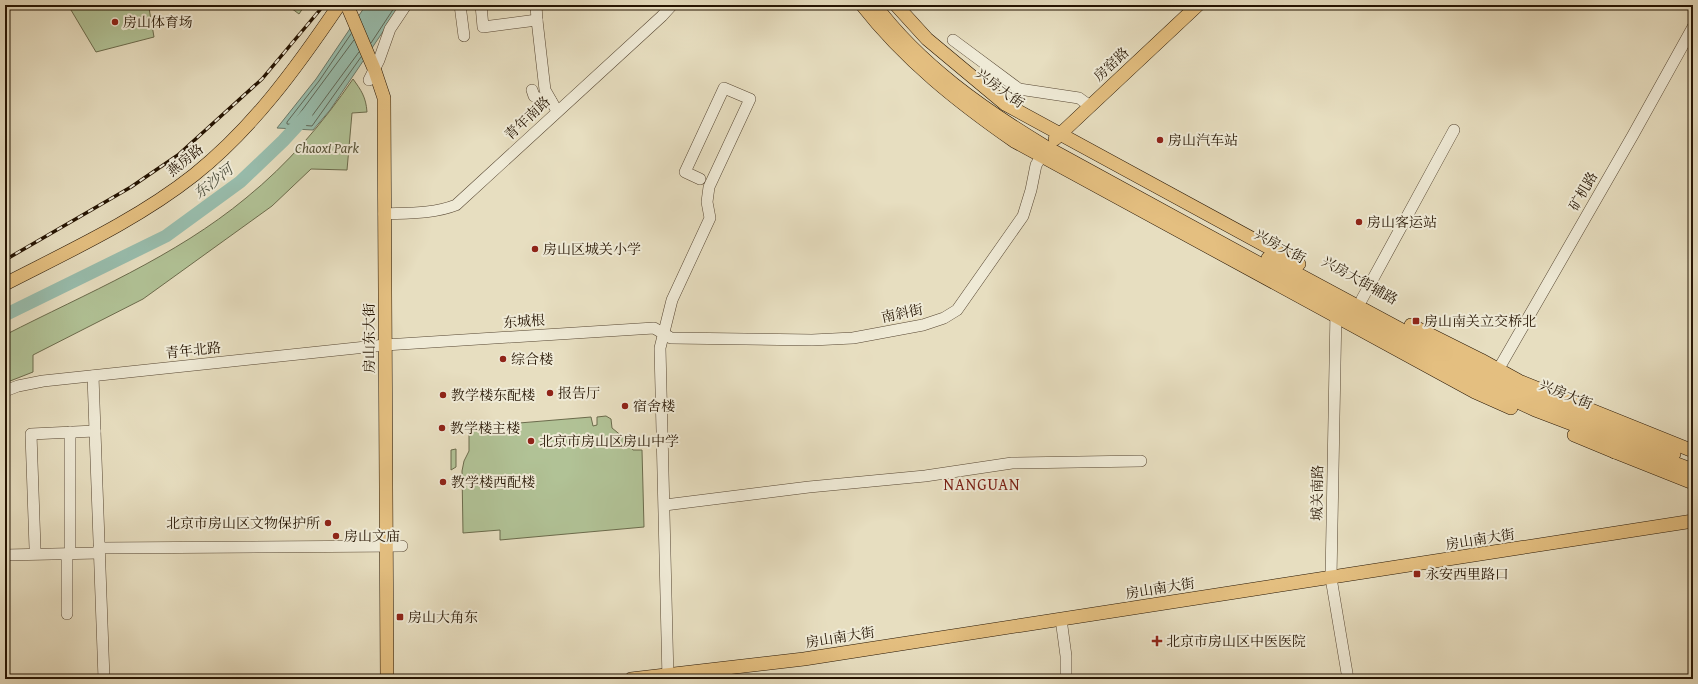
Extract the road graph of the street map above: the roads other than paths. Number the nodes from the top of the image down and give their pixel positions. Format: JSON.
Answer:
{"nodes":[{"id":1,"x":406,"y":5,"type":"edge"},
{"id":2,"x":460,"y":5,"type":"edge"},
{"id":3,"x":481,"y":5,"type":"edge"},
{"id":4,"x":536,"y":5,"type":"edge"},
{"id":5,"x":672,"y":5,"type":"edge"},
{"id":6,"x":862,"y":5,"type":"edge"},
{"id":7,"x":875,"y":5,"type":"edge"},
{"id":8,"x":886,"y":5,"type":"edge"},
{"id":9,"x":896,"y":5,"type":"edge"},
{"id":10,"x":1198,"y":5,"type":"edge"},
{"id":11,"x":348,"y":7,"type":"edge"},
{"id":12,"x":536,"y":20,"type":"junction"},
{"id":13,"x":1693,"y":27,"type":"edge"},
{"id":14,"x":464,"y":36,"type":"dead end"},
{"id":15,"x":954,"y":40,"type":"dead end"},
{"id":16,"x":373,"y":63,"type":"junction"},
{"id":17,"x":916,"y":63,"type":"junction"},
{"id":18,"x":940,"y":72,"type":"junction"},
{"id":19,"x":532,"y":90,"type":"dead end"},
{"id":20,"x":974,"y":94,"type":"junction"},
{"id":21,"x":994,"y":94,"type":"junction"},
{"id":22,"x":554,"y":106,"type":"junction"},
{"id":23,"x":1090,"y":106,"type":"junction"},
{"id":24,"x":980,"y":117,"type":"junction"},
{"id":25,"x":1454,"y":130,"type":"dead end"},
{"id":26,"x":1050,"y":145,"type":"junction"},
{"id":27,"x":700,"y":179,"type":"dead end"},
{"id":28,"x":1141,"y":179,"type":"junction"},
{"id":29,"x":1147,"y":193,"type":"junction"},
{"id":30,"x":388,"y":214,"type":"junction"},
{"id":31,"x":5,"y":284,"type":"edge"},
{"id":32,"x":1362,"y":299,"type":"junction"},
{"id":33,"x":1336,"y":311,"type":"junction"},
{"id":34,"x":1419,"y":330,"type":"junction"},
{"id":35,"x":663,"y":334,"type":"junction"},
{"id":36,"x":389,"y":345,"type":"junction"},
{"id":37,"x":1434,"y":347,"type":"junction"},
{"id":38,"x":1498,"y":370,"type":"junction"},
{"id":39,"x":1478,"y":371,"type":"junction"},
{"id":40,"x":93,"y":376,"type":"junction"},
{"id":41,"x":1519,"y":381,"type":"junction"},
{"id":42,"x":5,"y":391,"type":"edge"},
{"id":43,"x":95,"y":430,"type":"junction"},
{"id":44,"x":70,"y":432,"type":"junction"},
{"id":45,"x":1593,"y":433,"type":"junction"},
{"id":46,"x":1693,"y":451,"type":"edge"},
{"id":47,"x":1615,"y":452,"type":"junction"},
{"id":48,"x":1665,"y":455,"type":"junction"},
{"id":49,"x":1141,"y":461,"type":"dead end"},
{"id":50,"x":1693,"y":461,"type":"edge"},
{"id":51,"x":1693,"y":470,"type":"edge"},
{"id":52,"x":1693,"y":483,"type":"edge"},
{"id":53,"x":664,"y":505,"type":"junction"},
{"id":54,"x":1693,"y":522,"type":"edge"},
{"id":55,"x":394,"y":547,"type":"junction"},
{"id":56,"x":36,"y":548,"type":"dead end"},
{"id":57,"x":68,"y":550,"type":"junction"},
{"id":58,"x":99,"y":551,"type":"junction"},
{"id":59,"x":5,"y":555,"type":"edge"},
{"id":60,"x":1331,"y":578,"type":"junction"},
{"id":61,"x":67,"y":614,"type":"dead end"},
{"id":62,"x":1061,"y":620,"type":"junction"},
{"id":63,"x":669,"y":677,"type":"edge"},
{"id":64,"x":104,"y":679,"type":"edge"},
{"id":65,"x":387,"y":679,"type":"edge"},
{"id":66,"x":394,"y":679,"type":"edge"},
{"id":67,"x":631,"y":679,"type":"edge"},
{"id":68,"x":1066,"y":679,"type":"edge"},
{"id":69,"x":1348,"y":679,"type":"edge"}],
"edges":[{"from":1,"to":16,"type":"street"},
{"from":2,"to":14,"type":"street"},
{"from":3,"to":12,"type":"street"},
{"from":4,"to":12,"type":"street"},
{"from":5,"to":22,"type":"street","name":"青年南路"},
{"from":6,"to":17,"type":"main road","name":"兴房大街"},
{"from":7,"to":18,"type":"main road","name":"兴房大街"},
{"from":8,"to":20,"type":"main road","name":"兴房大街"},
{"from":9,"to":21,"type":"main road","name":"兴房大街辅路"},
{"from":10,"to":23,"type":"main road","name":"房窑路"},
{"from":11,"to":16,"type":"main road","name":"房山东大街"},
{"from":11,"to":31,"type":"main road","name":"燕房路"},
{"from":12,"to":22,"type":"street"},
{"from":13,"to":38,"type":"street","name":"矿机路"},
{"from":15,"to":23,"type":"street"},
{"from":16,"to":30,"type":"main road","name":"房山东大街"},
{"from":17,"to":18,"type":"main road"},
{"from":17,"to":24,"type":"main road","name":"兴房大街"},
{"from":18,"to":20,"type":"main road","name":"兴房大街"},
{"from":19,"to":22,"type":"street"},
{"from":20,"to":21,"type":"main road"},
{"from":20,"to":24,"type":"main road"},
{"from":20,"to":26,"type":"main road","name":"兴房大街"},
{"from":21,"to":26,"type":"main road","name":"兴房大街辅路"},
{"from":22,"to":30,"type":"street","name":"青年南路"},
{"from":23,"to":26,"type":"main road","name":"房窑路"},
{"from":24,"to":26,"type":"main road","name":"兴房大街"},
{"from":25,"to":32,"type":"street"},
{"from":26,"to":28,"type":"main road","name":"兴房大街辅路"},
{"from":26,"to":29,"type":"main road","name":"兴房大街"},
{"from":26,"to":33,"type":"main road","name":"兴房大街"},
{"from":26,"to":35,"type":"street","name":"南斜街"},
{"from":27,"to":35,"type":"street"},
{"from":28,"to":29,"type":"main road"},
{"from":28,"to":32,"type":"main road","name":"兴房大街辅路"},
{"from":29,"to":37,"type":"main road","name":"兴房大街"},
{"from":30,"to":36,"type":"main road","name":"房山东大街"},
{"from":32,"to":34,"type":"main road","name":"兴房大街辅路"},
{"from":33,"to":45,"type":"main road","name":"兴房大街"},
{"from":33,"to":47,"type":"main road","name":"兴房大街"},
{"from":33,"to":60,"type":"street","name":"城关南路"},
{"from":34,"to":37,"type":"main road"},
{"from":34,"to":38,"type":"main road","name":"兴房大街辅路"},
{"from":35,"to":36,"type":"street","name":"东城根"},
{"from":35,"to":53,"type":"street"},
{"from":36,"to":40,"type":"street","name":"青年北路"},
{"from":36,"to":55,"type":"main road","name":"房山东大街"},
{"from":37,"to":39,"type":"main road","name":"兴房大街"},
{"from":38,"to":41,"type":"main road","name":"兴房大街辅路"},
{"from":39,"to":41,"type":"main road"},
{"from":39,"to":48,"type":"main road","name":"兴房大街"},
{"from":40,"to":42,"type":"street","name":"青年北路"},
{"from":40,"to":43,"type":"street"},
{"from":41,"to":46,"type":"main road","name":"兴房大街辅路"},
{"from":43,"to":44,"type":"street"},
{"from":43,"to":58,"type":"street"},
{"from":44,"to":56,"type":"street"},
{"from":44,"to":57,"type":"street"},
{"from":45,"to":47,"type":"main road","name":"兴房大街"},
{"from":45,"to":48,"type":"main road","name":"兴房大街"},
{"from":47,"to":52,"type":"main road","name":"兴房大街"},
{"from":48,"to":50,"type":"main road","name":"兴房大街"},
{"from":48,"to":51,"type":"main road","name":"兴房大街"},
{"from":49,"to":53,"type":"street"},
{"from":53,"to":63,"type":"street"},
{"from":54,"to":60,"type":"main road","name":"房山南大街"},
{"from":55,"to":58,"type":"street"},
{"from":55,"to":65,"type":"main road","name":"房山东大街"},
{"from":55,"to":66,"type":"main road","name":"房山东大街"},
{"from":57,"to":58,"type":"street"},
{"from":57,"to":59,"type":"street"},
{"from":57,"to":61,"type":"street"},
{"from":58,"to":64,"type":"street"},
{"from":60,"to":62,"type":"main road","name":"房山南大街"},
{"from":60,"to":69,"type":"street","name":"城关南路"},
{"from":62,"to":63,"type":"main road","name":"房山南大街"},
{"from":62,"to":68,"type":"street"},
{"from":63,"to":67,"type":"main road","name":"房山南大街"}]}
